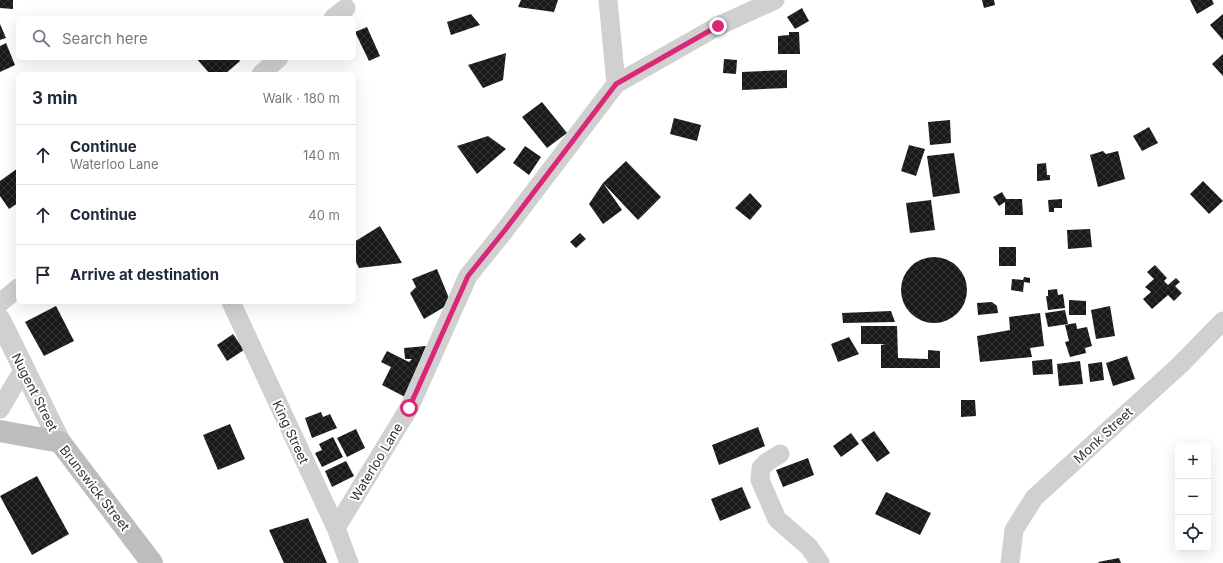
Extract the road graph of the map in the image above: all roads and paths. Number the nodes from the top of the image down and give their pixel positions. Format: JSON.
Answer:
{"nodes":[{"id":1,"x":608,"y":0,"type":"edge"},
{"id":2,"x":775,"y":0,"type":"edge"},
{"id":3,"x":277,"y":60,"type":"edge"},
{"id":4,"x":263,"y":72,"type":"edge"},
{"id":5,"x":616,"y":84,"type":"junction"},
{"id":6,"x":16,"y":290,"type":"edge"},
{"id":7,"x":0,"y":303,"type":"edge"},
{"id":8,"x":232,"y":304,"type":"edge"},
{"id":9,"x":0,"y":320,"type":"edge"},
{"id":10,"x":1223,"y":322,"type":"edge"},
{"id":11,"x":23,"y":370,"type":"junction"},
{"id":12,"x":0,"y":409,"type":"edge"},
{"id":13,"x":0,"y":432,"type":"edge"},
{"id":14,"x":60,"y":442,"type":"junction"},
{"id":15,"x":780,"y":454,"type":"dead end"},
{"id":16,"x":336,"y":528,"type":"junction"},
{"id":17,"x":152,"y":563,"type":"edge"},
{"id":18,"x":349,"y":563,"type":"edge"},
{"id":19,"x":820,"y":563,"type":"edge"},
{"id":20,"x":1010,"y":563,"type":"edge"}],
"edges":[{"from":1,"to":5,"type":"street"},
{"from":2,"to":5,"type":"street"},
{"from":3,"to":4,"type":"street"},
{"from":5,"to":16,"type":"street","name":"Waterloo Lane"},
{"from":6,"to":7,"type":"street"},
{"from":8,"to":16,"type":"street","name":"King Street"},
{"from":9,"to":11,"type":"street","name":"Nugent Street"},
{"from":10,"to":20,"type":"street","name":"Monk Street"},
{"from":11,"to":12,"type":"street"},
{"from":11,"to":14,"type":"street","name":"Nugent Street"},
{"from":13,"to":14,"type":"main road","name":"Brunswick Street"},
{"from":14,"to":17,"type":"main road","name":"Brunswick Street"},
{"from":15,"to":19,"type":"street"},
{"from":16,"to":18,"type":"street","name":"King Street"}]}
